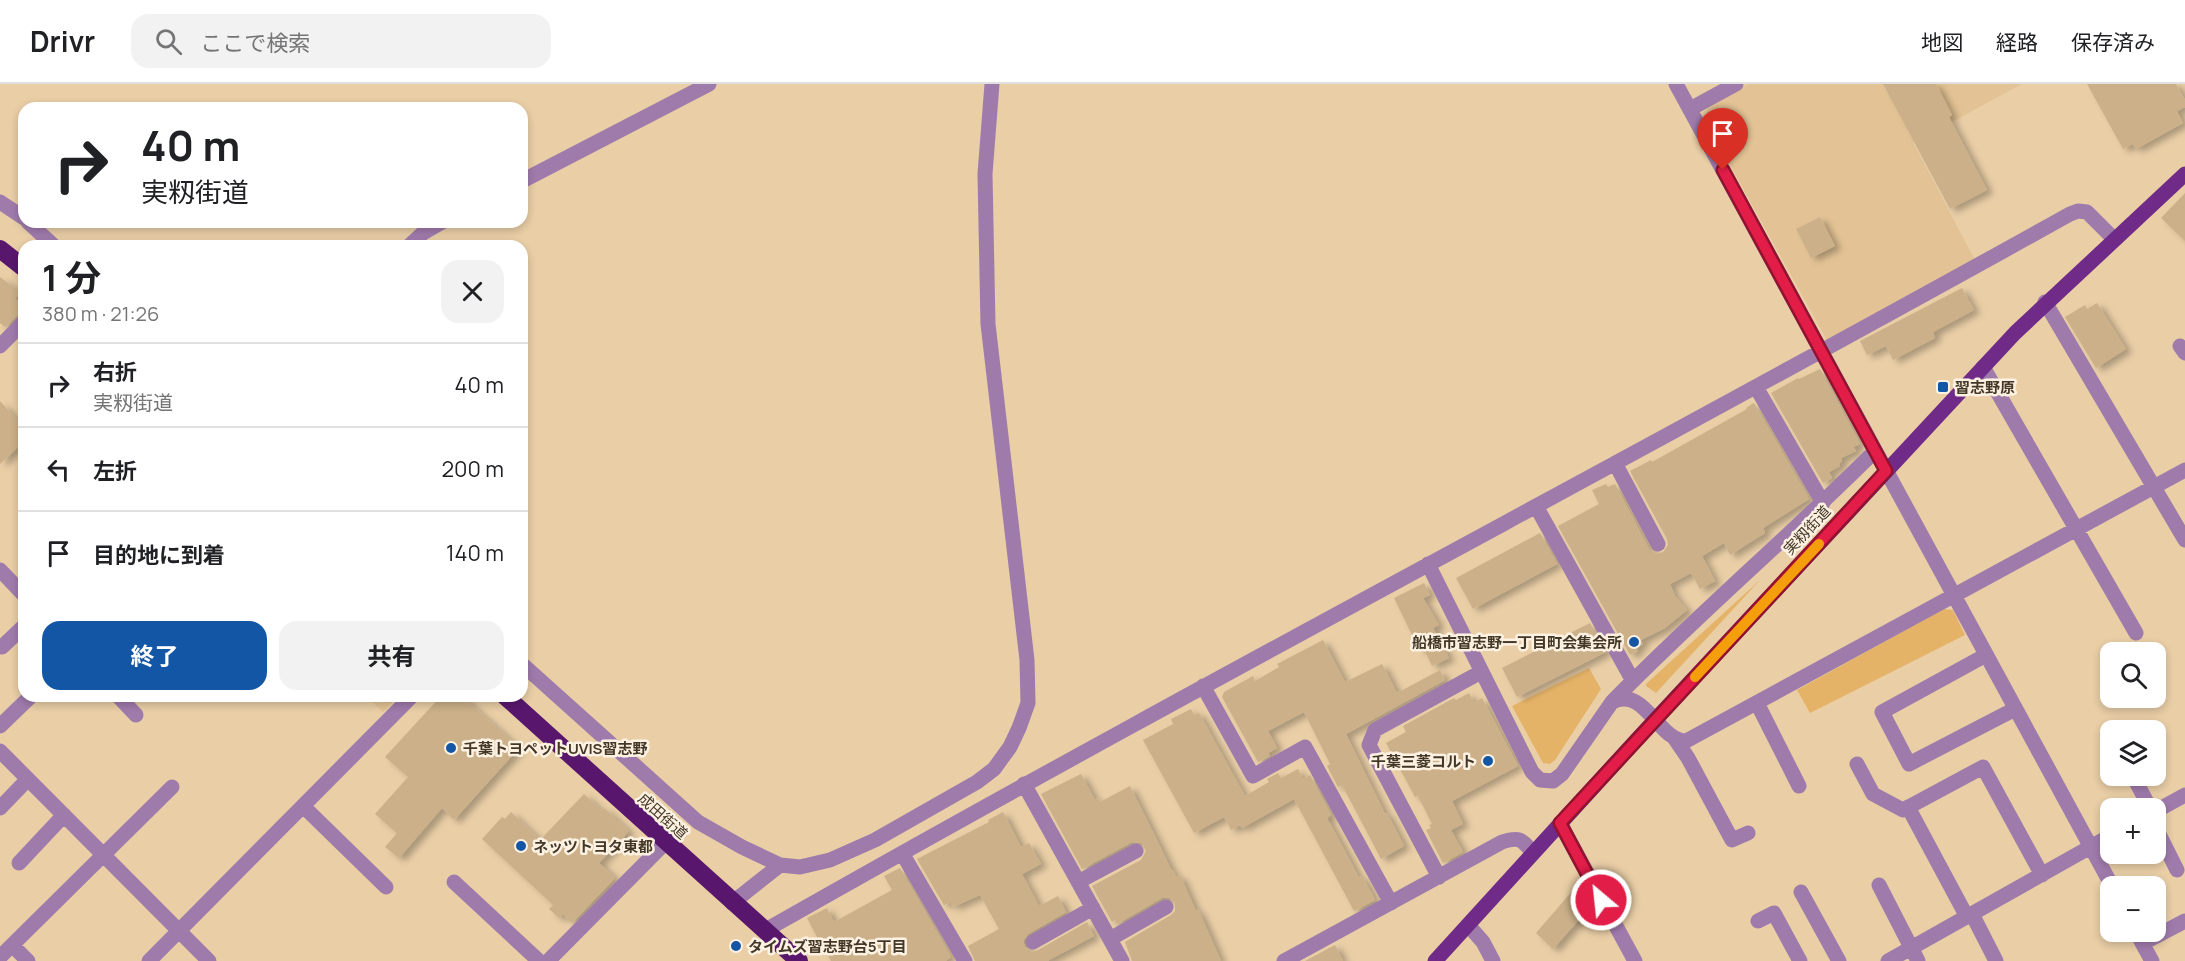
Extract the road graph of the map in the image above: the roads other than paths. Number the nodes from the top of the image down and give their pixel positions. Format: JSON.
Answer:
{"nodes":[{"id":1,"x":709,"y":84,"type":"edge"},
{"id":2,"x":992,"y":84,"type":"edge"},
{"id":3,"x":1676,"y":84,"type":"edge"},
{"id":4,"x":1736,"y":84,"type":"edge"},
{"id":5,"x":1690,"y":109,"type":"junction"},
{"id":6,"x":2185,"y":174,"type":"edge"},
{"id":7,"x":528,"y":178,"type":"edge"},
{"id":8,"x":0,"y":202,"type":"edge"},
{"id":9,"x":18,"y":214,"type":"edge"},
{"id":10,"x":34,"y":228,"type":"edge"},
{"id":11,"x":432,"y":228,"type":"edge"},
{"id":12,"x":2114,"y":238,"type":"junction"},
{"id":13,"x":48,"y":240,"type":"edge"},
{"id":14,"x":415,"y":240,"type":"edge"},
{"id":15,"x":0,"y":249,"type":"edge"},
{"id":16,"x":18,"y":263,"type":"edge"},
{"id":17,"x":2045,"y":302,"type":"junction"},
{"id":18,"x":18,"y":328,"type":"edge"},
{"id":19,"x":0,"y":345,"type":"edge"},
{"id":20,"x":1821,"y":352,"type":"junction"},
{"id":21,"x":1983,"y":367,"type":"junction"},
{"id":22,"x":1756,"y":387,"type":"junction"},
{"id":23,"x":1875,"y":451,"type":"junction"},
{"id":24,"x":1615,"y":463,"type":"junction"},
{"id":25,"x":2185,"y":470,"type":"edge"},
{"id":26,"x":1886,"y":471,"type":"junction"},
{"id":27,"x":2155,"y":486,"type":"junction"},
{"id":28,"x":1823,"y":503,"type":"junction"},
{"id":29,"x":1536,"y":506,"type":"junction"},
{"id":30,"x":2076,"y":529,"type":"junction"},
{"id":31,"x":2185,"y":540,"type":"edge"},
{"id":32,"x":1658,"y":544,"type":"dead end"},
{"id":33,"x":1428,"y":564,"type":"junction"},
{"id":34,"x":0,"y":570,"type":"edge"},
{"id":35,"x":18,"y":589,"type":"edge"},
{"id":36,"x":1954,"y":596,"type":"junction"},
{"id":37,"x":18,"y":632,"type":"edge"},
{"id":38,"x":2136,"y":633,"type":"dead end"},
{"id":39,"x":2,"y":647,"type":"dead end"},
{"id":40,"x":1986,"y":655,"type":"junction"},
{"id":41,"x":528,"y":669,"type":"edge"},
{"id":42,"x":1481,"y":672,"type":"junction"},
{"id":43,"x":1633,"y":681,"type":"junction"},
{"id":44,"x":1203,"y":686,"type":"junction"},
{"id":45,"x":25,"y":702,"type":"edge"},
{"id":46,"x":124,"y":702,"type":"edge"},
{"id":47,"x":406,"y":702,"type":"edge"},
{"id":48,"x":511,"y":702,"type":"edge"},
{"id":49,"x":1612,"y":702,"type":"junction"},
{"id":50,"x":1756,"y":703,"type":"junction"},
{"id":51,"x":2015,"y":709,"type":"junction"},
{"id":52,"x":136,"y":715,"type":"dead end"},
{"id":53,"x":1655,"y":719,"type":"junction"},
{"id":54,"x":0,"y":726,"type":"edge"},
{"id":55,"x":1675,"y":740,"type":"junction"},
{"id":56,"x":0,"y":751,"type":"edge"},
{"id":57,"x":1857,"y":764,"type":"dead end"},
{"id":58,"x":28,"y":779,"type":"junction"},
{"id":59,"x":1024,"y":784,"type":"junction"},
{"id":60,"x":1799,"y":786,"type":"dead end"},
{"id":61,"x":172,"y":787,"type":"dead end"},
{"id":62,"x":2185,"y":795,"type":"edge"},
{"id":63,"x":2166,"y":805,"type":"edge"},
{"id":64,"x":303,"y":806,"type":"junction"},
{"id":65,"x":1908,"y":807,"type":"junction"},
{"id":66,"x":0,"y":808,"type":"edge"},
{"id":67,"x":64,"y":815,"type":"junction"},
{"id":68,"x":1560,"y":823,"type":"junction"},
{"id":69,"x":1748,"y":833,"type":"dead end"},
{"id":70,"x":666,"y":842,"type":"junction"},
{"id":71,"x":2100,"y":842,"type":"edge"},
{"id":72,"x":2091,"y":848,"type":"junction"},
{"id":73,"x":2166,"y":848,"type":"edge"},
{"id":74,"x":1136,"y":851,"type":"dead end"},
{"id":75,"x":902,"y":853,"type":"junction"},
{"id":76,"x":103,"y":854,"type":"junction"},
{"id":77,"x":1533,"y":854,"type":"junction"},
{"id":78,"x":19,"y":863,"type":"dead end"},
{"id":79,"x":780,"y":865,"type":"junction"},
{"id":80,"x":2177,"y":870,"type":"dead end"},
{"id":81,"x":2042,"y":875,"type":"junction"},
{"id":82,"x":2106,"y":876,"type":"edge"},
{"id":83,"x":1439,"y":877,"type":"junction"},
{"id":84,"x":454,"y":882,"type":"dead end"},
{"id":85,"x":1078,"y":882,"type":"junction"},
{"id":86,"x":1879,"y":885,"type":"dead end"},
{"id":87,"x":386,"y":887,"type":"dead end"},
{"id":88,"x":1801,"y":892,"type":"dead end"},
{"id":89,"x":732,"y":903,"type":"junction"},
{"id":90,"x":1391,"y":903,"type":"junction"},
{"id":91,"x":1093,"y":908,"type":"junction"},
{"id":92,"x":1166,"y":908,"type":"dead end"},
{"id":93,"x":1970,"y":916,"type":"junction"},
{"id":94,"x":1758,"y":921,"type":"dead end"},
{"id":95,"x":2185,"y":921,"type":"edge"},
{"id":96,"x":1468,"y":925,"type":"junction"},
{"id":97,"x":2166,"y":928,"type":"edge"},
{"id":98,"x":179,"y":931,"type":"junction"},
{"id":99,"x":764,"y":931,"type":"junction"},
{"id":100,"x":1110,"y":939,"type":"junction"},
{"id":101,"x":1033,"y":942,"type":"dead end"},
{"id":102,"x":2142,"y":942,"type":"edge"},
{"id":103,"x":12,"y":945,"type":"junction"},
{"id":104,"x":1915,"y":954,"type":"edge"},
{"id":105,"x":0,"y":957,"type":"edge"},
{"id":106,"x":28,"y":961,"type":"edge"},
{"id":107,"x":149,"y":961,"type":"edge"},
{"id":108,"x":209,"y":961,"type":"edge"},
{"id":109,"x":539,"y":961,"type":"edge"},
{"id":110,"x":548,"y":961,"type":"edge"},
{"id":111,"x":799,"y":961,"type":"edge"},
{"id":112,"x":965,"y":961,"type":"edge"},
{"id":113,"x":1122,"y":961,"type":"edge"},
{"id":114,"x":1284,"y":961,"type":"edge"},
{"id":115,"x":1435,"y":961,"type":"edge"},
{"id":116,"x":1493,"y":961,"type":"edge"},
{"id":117,"x":1635,"y":961,"type":"edge"},
{"id":118,"x":1800,"y":961,"type":"edge"},
{"id":119,"x":1839,"y":961,"type":"edge"},
{"id":120,"x":1888,"y":961,"type":"edge"},
{"id":121,"x":1996,"y":961,"type":"edge"},
{"id":122,"x":2152,"y":961,"type":"edge"}],
"edges":[{"from":1,"to":7,"type":"street"},
{"from":2,"to":79,"type":"street"},
{"from":3,"to":5,"type":"street"},
{"from":4,"to":5,"type":"street"},
{"from":5,"to":20,"type":"street"},
{"from":6,"to":12,"type":"main road","name":"実籾街道"},
{"from":8,"to":9,"type":"street"},
{"from":10,"to":13,"type":"street"},
{"from":11,"to":14,"type":"street"},
{"from":12,"to":17,"type":"main road","name":"実籾街道"},
{"from":12,"to":20,"type":"street"},
{"from":15,"to":16,"type":"highway"},
{"from":17,"to":21,"type":"main road","name":"実籾街道"},
{"from":17,"to":27,"type":"street"},
{"from":18,"to":19,"type":"street"},
{"from":20,"to":22,"type":"street"},
{"from":20,"to":23,"type":"street"},
{"from":21,"to":26,"type":"main road","name":"実籾街道"},
{"from":21,"to":30,"type":"street"},
{"from":22,"to":24,"type":"street"},
{"from":22,"to":28,"type":"street"},
{"from":23,"to":26,"type":"street"},
{"from":23,"to":28,"type":"street"},
{"from":24,"to":29,"type":"street"},
{"from":24,"to":32,"type":"street"},
{"from":25,"to":27,"type":"street"},
{"from":26,"to":36,"type":"street"},
{"from":26,"to":53,"type":"main road","name":"実籾街道"},
{"from":27,"to":30,"type":"street"},
{"from":27,"to":31,"type":"street"},
{"from":28,"to":43,"type":"street"},
{"from":29,"to":33,"type":"street"},
{"from":29,"to":43,"type":"street"},
{"from":30,"to":36,"type":"street"},
{"from":30,"to":38,"type":"street"},
{"from":33,"to":42,"type":"street"},
{"from":33,"to":44,"type":"street"},
{"from":34,"to":35,"type":"street"},
{"from":36,"to":40,"type":"street"},
{"from":36,"to":50,"type":"street"},
{"from":37,"to":39,"type":"street"},
{"from":40,"to":51,"type":"street"},
{"from":40,"to":51,"type":"street"},
{"from":41,"to":79,"type":"street"},
{"from":42,"to":49,"type":"street"},
{"from":42,"to":83,"type":"street"},
{"from":43,"to":49,"type":"street"},
{"from":44,"to":59,"type":"street"},
{"from":44,"to":90,"type":"street"},
{"from":45,"to":54,"type":"street"},
{"from":46,"to":52,"type":"street"},
{"from":47,"to":64,"type":"street"},
{"from":48,"to":70,"type":"highway","name":"成田街道"},
{"from":49,"to":53,"type":"street"},
{"from":50,"to":55,"type":"street"},
{"from":50,"to":60,"type":"street"},
{"from":51,"to":72,"type":"street"},
{"from":53,"to":55,"type":"street"},
{"from":53,"to":68,"type":"main road","name":"実籾街道"},
{"from":55,"to":69,"type":"street"},
{"from":56,"to":58,"type":"street"},
{"from":57,"to":65,"type":"street"},
{"from":58,"to":66,"type":"street"},
{"from":58,"to":67,"type":"street"},
{"from":59,"to":75,"type":"street"},
{"from":59,"to":85,"type":"street"},
{"from":61,"to":76,"type":"street"},
{"from":62,"to":63,"type":"street"},
{"from":64,"to":87,"type":"street"},
{"from":64,"to":98,"type":"street"},
{"from":65,"to":81,"type":"street"},
{"from":65,"to":93,"type":"street"},
{"from":67,"to":76,"type":"street"},
{"from":67,"to":78,"type":"street"},
{"from":68,"to":77,"type":"main road","name":"実籾街道"},
{"from":68,"to":117,"type":"street"},
{"from":70,"to":89,"type":"highway","name":"成田街道"},
{"from":70,"to":110,"type":"street"},
{"from":71,"to":72,"type":"street"},
{"from":72,"to":81,"type":"street"},
{"from":72,"to":82,"type":"street"},
{"from":73,"to":80,"type":"street"},
{"from":74,"to":85,"type":"street"},
{"from":75,"to":99,"type":"street"},
{"from":75,"to":112,"type":"street"},
{"from":76,"to":98,"type":"street"},
{"from":76,"to":103,"type":"street"},
{"from":77,"to":83,"type":"street"},
{"from":77,"to":96,"type":"main road","name":"実籾街道"},
{"from":79,"to":89,"type":"street"},
{"from":81,"to":93,"type":"street"},
{"from":83,"to":90,"type":"street"},
{"from":84,"to":109,"type":"street"},
{"from":85,"to":91,"type":"street"},
{"from":86,"to":104,"type":"street"},
{"from":88,"to":119,"type":"street"},
{"from":89,"to":99,"type":"highway","name":"成田街道"},
{"from":90,"to":114,"type":"street"},
{"from":91,"to":100,"type":"street"},
{"from":91,"to":101,"type":"street"},
{"from":92,"to":100,"type":"street"},
{"from":93,"to":104,"type":"street"},
{"from":93,"to":121,"type":"street"},
{"from":94,"to":118,"type":"street"},
{"from":95,"to":97,"type":"street"},
{"from":96,"to":115,"type":"main road","name":"実籾街道"},
{"from":96,"to":116,"type":"street"},
{"from":98,"to":107,"type":"street"},
{"from":98,"to":108,"type":"street"},
{"from":99,"to":111,"type":"highway","name":"成田街道"},
{"from":100,"to":113,"type":"street"},
{"from":102,"to":122,"type":"street"},
{"from":103,"to":105,"type":"street"},
{"from":103,"to":106,"type":"street"},
{"from":104,"to":120,"type":"street"}]}
